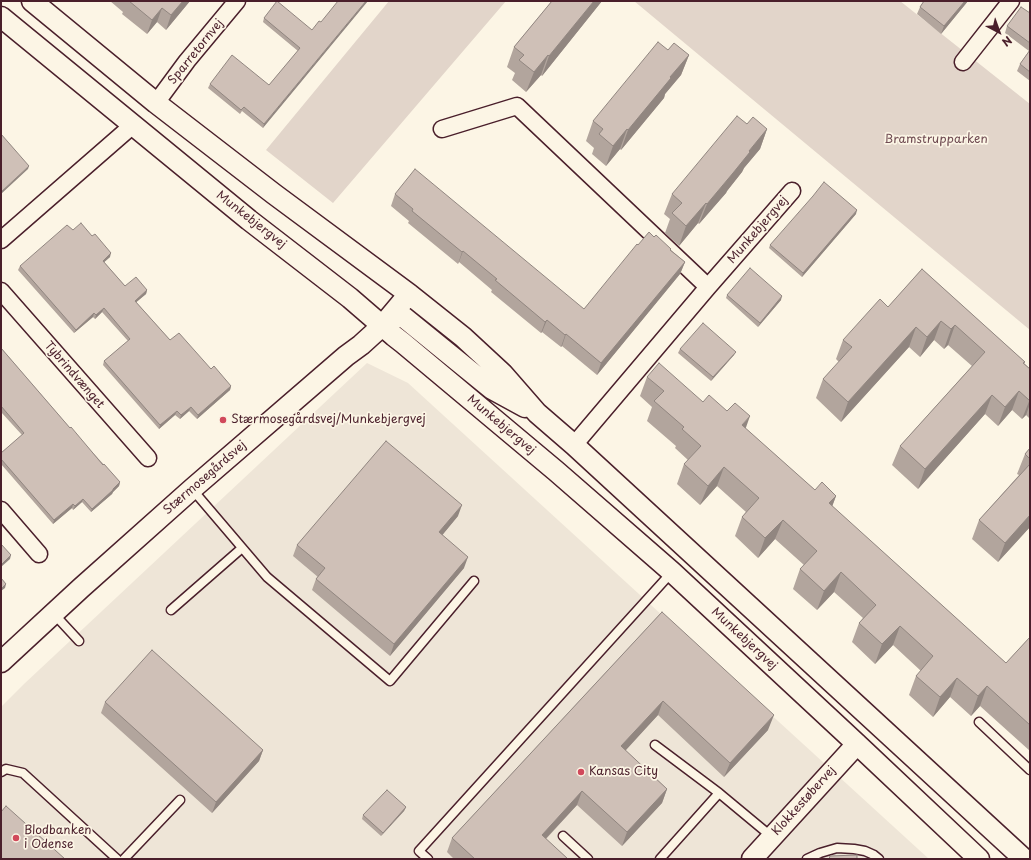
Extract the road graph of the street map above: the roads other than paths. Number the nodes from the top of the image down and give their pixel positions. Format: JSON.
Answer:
{"nodes":[{"id":1,"x":32,"y":1,"type":"edge"},
{"id":2,"x":237,"y":1,"type":"edge"},
{"id":3,"x":1011,"y":1,"type":"edge"},
{"id":4,"x":1,"y":17,"type":"edge"},
{"id":5,"x":963,"y":62,"type":"dead end"},
{"id":6,"x":156,"y":103,"type":"junction"},
{"id":7,"x":133,"y":125,"type":"junction"},
{"id":8,"x":442,"y":129,"type":"dead end"},
{"id":9,"x":792,"y":191,"type":"dead end"},
{"id":10,"x":1,"y":240,"type":"edge"},
{"id":11,"x":708,"y":287,"type":"junction"},
{"id":12,"x":1,"y":291,"type":"edge"},
{"id":13,"x":409,"y":294,"type":"junction"},
{"id":14,"x":383,"y":325,"type":"junction"},
{"id":15,"x":537,"y":413,"type":"junction"},
{"id":16,"x":574,"y":445,"type":"junction"},
{"id":17,"x":148,"y":458,"type":"dead end"},
{"id":18,"x":192,"y":489,"type":"junction"},
{"id":19,"x":1,"y":510,"type":"edge"},
{"id":20,"x":242,"y":548,"type":"junction"},
{"id":21,"x":39,"y":554,"type":"dead end"},
{"id":22,"x":672,"y":572,"type":"junction"},
{"id":23,"x":474,"y":581,"type":"dead end"},
{"id":24,"x":171,"y":610,"type":"dead end"},
{"id":25,"x":54,"y":613,"type":"junction"},
{"id":26,"x":79,"y":641,"type":"dead end"},
{"id":27,"x":1,"y":662,"type":"edge"},
{"id":28,"x":979,"y":722,"type":"edge"},
{"id":29,"x":857,"y":744,"type":"junction"},
{"id":30,"x":655,"y":745,"type":"dead end"},
{"id":31,"x":1030,"y":770,"type":"edge"},
{"id":32,"x":1,"y":772,"type":"edge"},
{"id":33,"x":719,"y":793,"type":"junction"},
{"id":34,"x":180,"y":800,"type":"dead end"},
{"id":35,"x":563,"y":836,"type":"dead end"},
{"id":36,"x":772,"y":836,"type":"junction"},
{"id":37,"x":117,"y":859,"type":"edge"},
{"id":38,"x":124,"y":859,"type":"edge"},
{"id":39,"x":428,"y":859,"type":"edge"},
{"id":40,"x":588,"y":859,"type":"edge"},
{"id":41,"x":660,"y":859,"type":"edge"},
{"id":42,"x":752,"y":859,"type":"edge"},
{"id":43,"x":807,"y":859,"type":"edge"},
{"id":44,"x":879,"y":859,"type":"edge"},
{"id":45,"x":979,"y":859,"type":"edge"},
{"id":46,"x":1024,"y":859,"type":"edge"}],
"edges":[{"from":1,"to":6,"type":"street"},
{"from":2,"to":6,"type":"street","name":"Sparretornvej"},
{"from":3,"to":5,"type":"street"},
{"from":4,"to":7,"type":"street","name":"Munkebjergvej"},
{"from":6,"to":13,"type":"street"},
{"from":7,"to":10,"type":"street"},
{"from":7,"to":14,"type":"street","name":"Munkebjergvej"},
{"from":8,"to":11,"type":"street"},
{"from":9,"to":11,"type":"street","name":"Munkebjergvej"},
{"from":11,"to":16,"type":"street","name":"Munkebjergvej"},
{"from":12,"to":17,"type":"street","name":"Tybrindvænget"},
{"from":13,"to":14,"type":"street","name":"Stærmosegårdsvej"},
{"from":13,"to":15,"type":"street"},
{"from":14,"to":15,"type":"street"},
{"from":14,"to":18,"type":"street","name":"Stærmosegårdsvej"},
{"from":14,"to":22,"type":"street","name":"Munkebjergvej"},
{"from":15,"to":16,"type":"street"},
{"from":16,"to":46,"type":"street"},
{"from":18,"to":20,"type":"lane"},
{"from":18,"to":25,"type":"street","name":"Stærmosegårdsvej"},
{"from":19,"to":21,"type":"street"},
{"from":20,"to":23,"type":"lane"},
{"from":20,"to":24,"type":"lane"},
{"from":22,"to":29,"type":"street","name":"Munkebjergvej"},
{"from":22,"to":39,"type":"lane"},
{"from":25,"to":26,"type":"lane"},
{"from":25,"to":27,"type":"street","name":"Stærmosegårdsvej"},
{"from":28,"to":31,"type":"lane"},
{"from":29,"to":36,"type":"street","name":"Klokkestøbervej"},
{"from":29,"to":45,"type":"street","name":"Munkebjergvej"},
{"from":30,"to":33,"type":"lane"},
{"from":32,"to":37,"type":"lane"},
{"from":33,"to":36,"type":"lane"},
{"from":33,"to":41,"type":"lane"},
{"from":34,"to":38,"type":"lane"},
{"from":35,"to":40,"type":"lane"},
{"from":36,"to":42,"type":"street","name":"Klokkestøbervej"},
{"from":43,"to":44,"type":"lane"}]}
